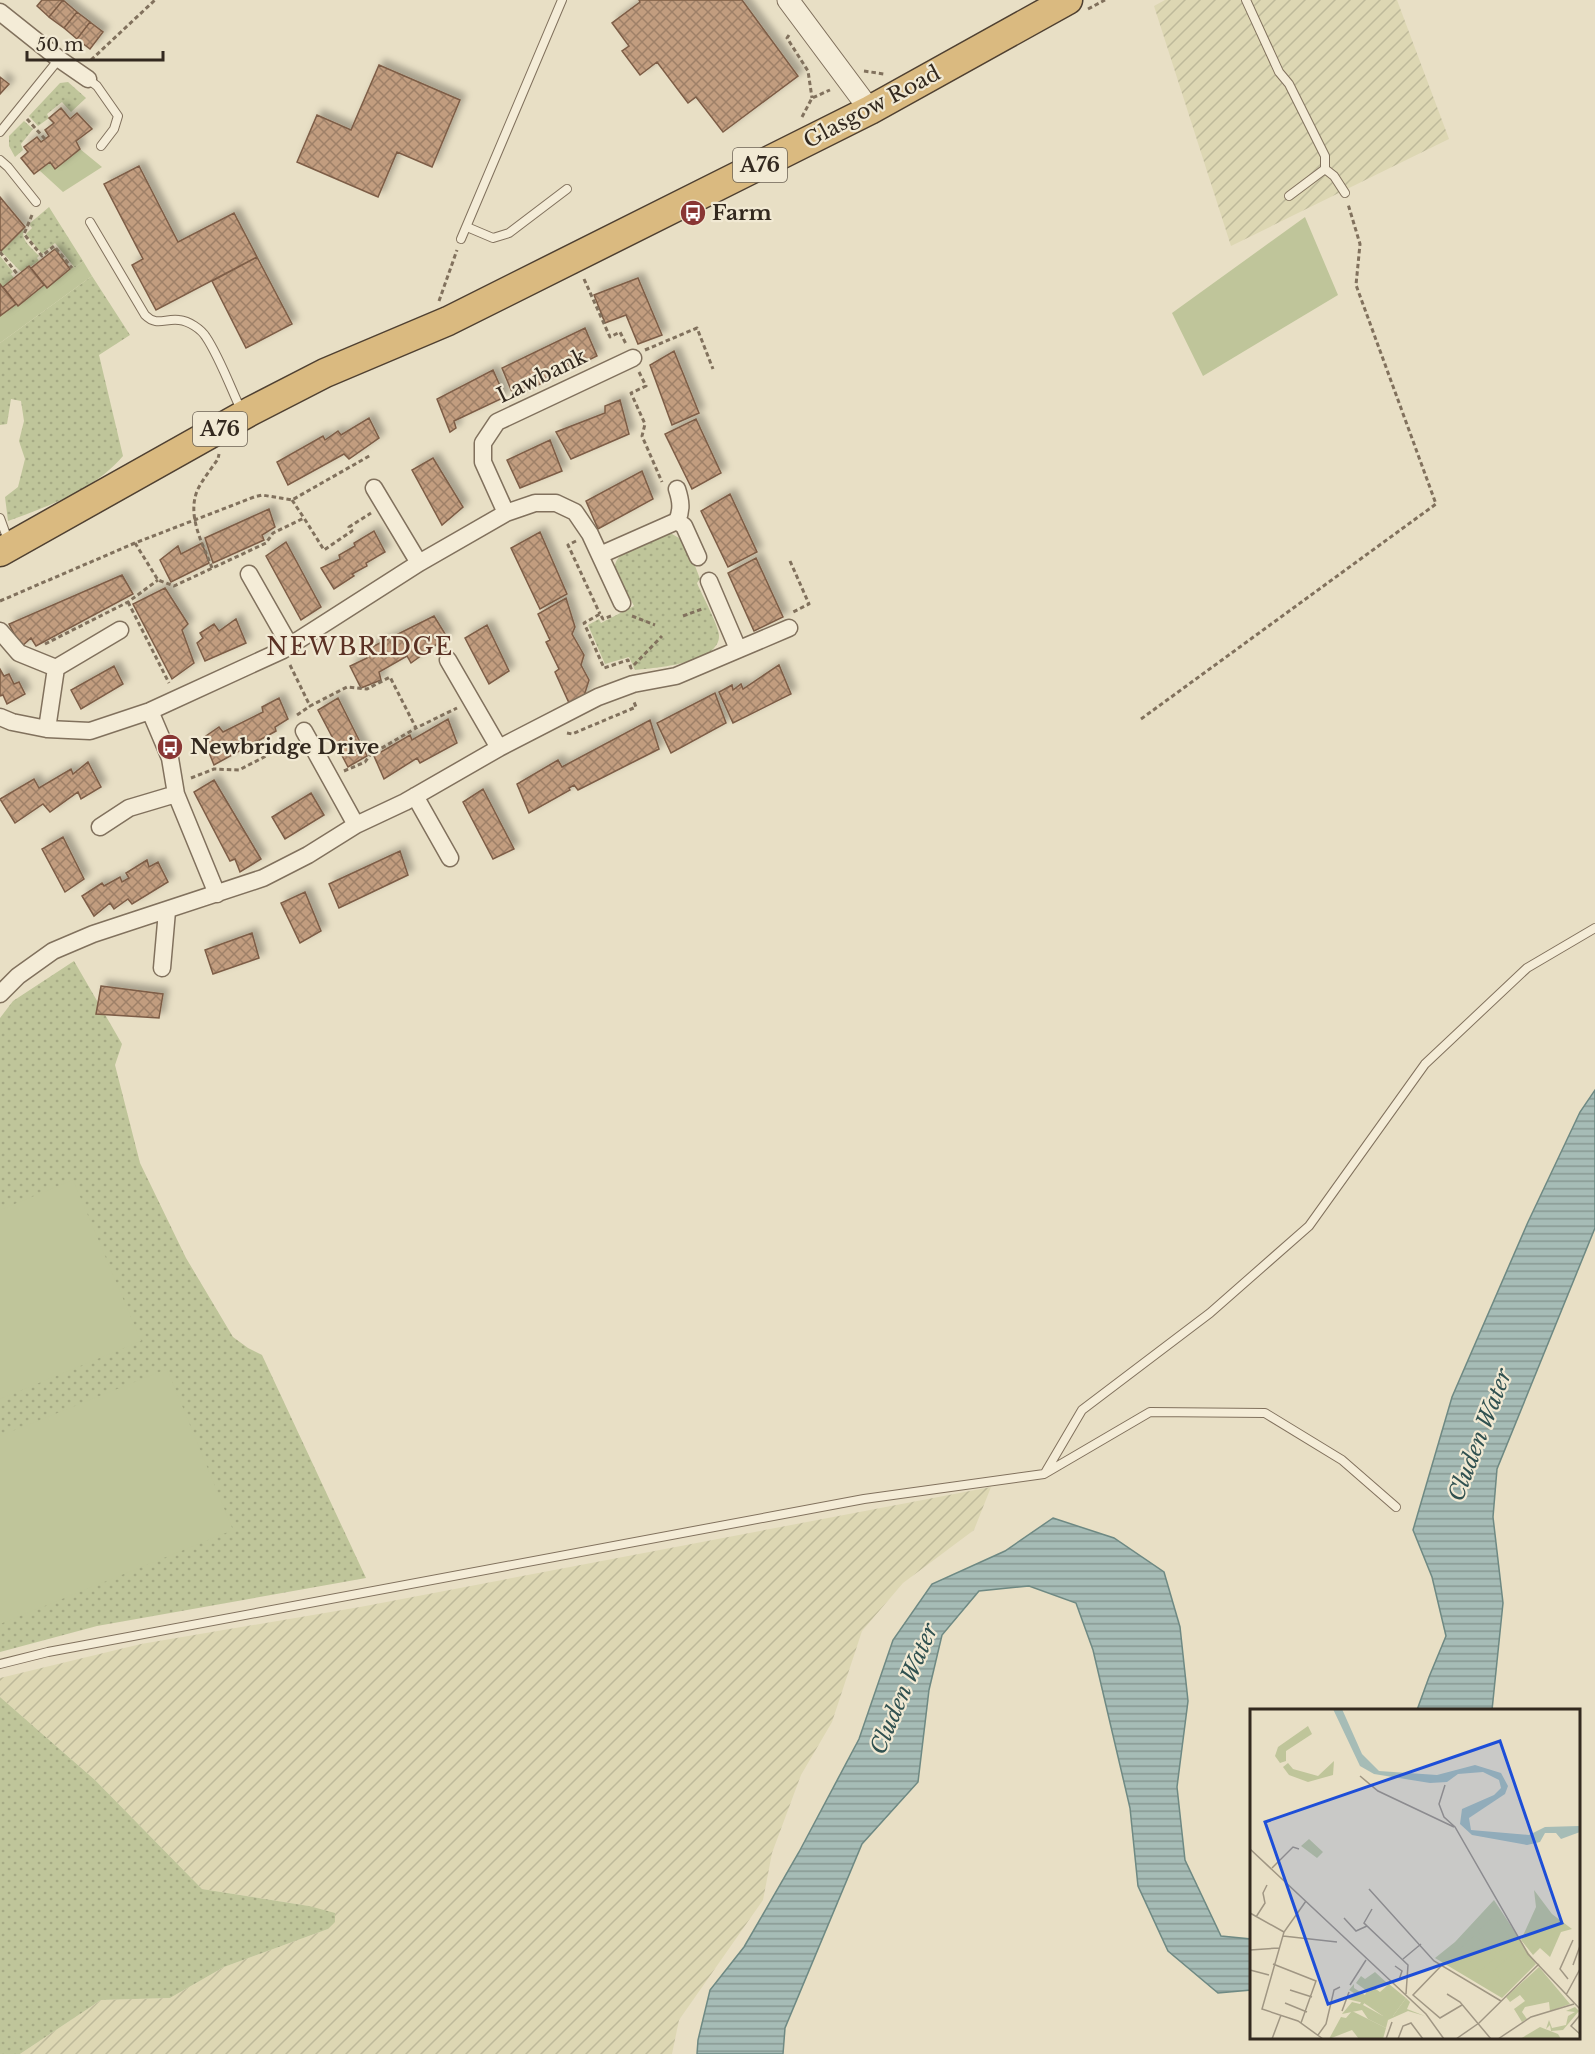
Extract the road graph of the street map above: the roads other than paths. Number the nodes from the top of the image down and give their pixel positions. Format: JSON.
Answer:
{"nodes":[{"id":1,"x":562,"y":0,"type":"edge"},
{"id":2,"x":788,"y":0,"type":"edge"},
{"id":3,"x":1068,"y":0,"type":"edge"},
{"id":4,"x":1248,"y":1,"type":"edge"},
{"id":5,"x":0,"y":12,"type":"edge"},
{"id":6,"x":59,"y":59,"type":"junction"},
{"id":7,"x":83,"y":75,"type":"joint"},
{"id":8,"x":870,"y":110,"type":"junction"},
{"id":9,"x":0,"y":132,"type":"edge"},
{"id":10,"x":101,"y":146,"type":"dead end"},
{"id":11,"x":0,"y":160,"type":"edge"},
{"id":12,"x":1325,"y":169,"type":"junction"},
{"id":13,"x":567,"y":189,"type":"dead end"},
{"id":14,"x":1345,"y":193,"type":"road end"},
{"id":15,"x":1289,"y":196,"type":"dead end"},
{"id":16,"x":36,"y":202,"type":"road end"},
{"id":17,"x":90,"y":222,"type":"dead end"},
{"id":18,"x":467,"y":227,"type":"junction"},
{"id":19,"x":461,"y":239,"type":"road end"},
{"id":20,"x":638,"y":354,"type":"road end"},
{"id":21,"x":243,"y":416,"type":"junction"},
{"id":22,"x":374,"y":488,"type":"dead end"},
{"id":23,"x":677,"y":489,"type":"dead end"},
{"id":24,"x":506,"y":513,"type":"junction"},
{"id":25,"x":0,"y":518,"type":"edge"},
{"id":26,"x":677,"y":521,"type":"junction"},
{"id":27,"x":5,"y":549,"type":"edge"},
{"id":28,"x":600,"y":555,"type":"junction"},
{"id":29,"x":698,"y":557,"type":"dead end"},
{"id":30,"x":419,"y":563,"type":"junction"},
{"id":31,"x":249,"y":574,"type":"dead end"},
{"id":32,"x":709,"y":581,"type":"dead end"},
{"id":33,"x":625,"y":606,"type":"road end"},
{"id":34,"x":789,"y":628,"type":"road end"},
{"id":35,"x":120,"y":630,"type":"dead end"},
{"id":36,"x":0,"y":631,"type":"edge"},
{"id":37,"x":286,"y":648,"type":"junction"},
{"id":38,"x":738,"y":649,"type":"junction"},
{"id":39,"x":448,"y":660,"type":"dead end"},
{"id":40,"x":56,"y":668,"type":"junction"},
{"id":41,"x":150,"y":711,"type":"junction"},
{"id":42,"x":0,"y":717,"type":"edge"},
{"id":43,"x":47,"y":729,"type":"junction"},
{"id":44,"x":300,"y":736,"type":"road end"},
{"id":45,"x":500,"y":748,"type":"junction"},
{"id":46,"x":175,"y":790,"type":"junction"},
{"id":47,"x":415,"y":796,"type":"junction"},
{"id":48,"x":356,"y":825,"type":"junction"},
{"id":49,"x":100,"y":827,"type":"dead end"},
{"id":50,"x":450,"y":858,"type":"dead end"},
{"id":51,"x":217,"y":894,"type":"junction"},
{"id":52,"x":167,"y":910,"type":"junction"},
{"id":53,"x":1595,"y":928,"type":"edge"},
{"id":54,"x":162,"y":968,"type":"dead end"},
{"id":55,"x":0,"y":994,"type":"edge"},
{"id":56,"x":1044,"y":1474,"type":"junction"},
{"id":57,"x":1396,"y":1507,"type":"dead end"},
{"id":58,"x":0,"y":1664,"type":"edge"}],
"edges":[{"from":1,"to":18,"type":"lane"},
{"from":2,"to":8,"type":"street"},
{"from":3,"to":8,"type":"highway","name":"Glasgow Road","number":"A76"},
{"from":4,"to":12,"type":"lane"},
{"from":5,"to":6,"type":"street"},
{"from":6,"to":7,"type":"street"},
{"from":6,"to":9,"type":"lane"},
{"from":7,"to":10,"type":"lane"},
{"from":8,"to":21,"type":"highway","name":"Glasgow Road","number":"A76"},
{"from":11,"to":16,"type":"lane"},
{"from":12,"to":14,"type":"lane"},
{"from":12,"to":15,"type":"lane"},
{"from":13,"to":18,"type":"lane"},
{"from":17,"to":21,"type":"lane"},
{"from":18,"to":19,"type":"lane"},
{"from":20,"to":24,"type":"street","name":"Lawbank"},
{"from":21,"to":27,"type":"highway","number":"A76"},
{"from":22,"to":30,"type":"street"},
{"from":23,"to":26,"type":"street"},
{"from":24,"to":28,"type":"street"},
{"from":24,"to":30,"type":"street"},
{"from":25,"to":27,"type":"lane"},
{"from":26,"to":28,"type":"street"},
{"from":26,"to":29,"type":"street"},
{"from":28,"to":33,"type":"street"},
{"from":30,"to":37,"type":"street"},
{"from":31,"to":37,"type":"street"},
{"from":32,"to":38,"type":"street"},
{"from":34,"to":38,"type":"street"},
{"from":35,"to":40,"type":"street"},
{"from":36,"to":40,"type":"street"},
{"from":37,"to":41,"type":"street"},
{"from":38,"to":45,"type":"street"},
{"from":39,"to":45,"type":"street"},
{"from":40,"to":43,"type":"street"},
{"from":41,"to":43,"type":"street"},
{"from":41,"to":46,"type":"street"},
{"from":42,"to":43,"type":"street"},
{"from":44,"to":48,"type":"street"},
{"from":45,"to":47,"type":"street"},
{"from":46,"to":49,"type":"street"},
{"from":46,"to":51,"type":"street"},
{"from":47,"to":48,"type":"street"},
{"from":47,"to":50,"type":"street"},
{"from":48,"to":51,"type":"street"},
{"from":51,"to":52,"type":"street"},
{"from":52,"to":54,"type":"street"},
{"from":52,"to":55,"type":"street"},
{"from":53,"to":56,"type":"lane"},
{"from":56,"to":57,"type":"lane"},
{"from":56,"to":58,"type":"lane"}]}
